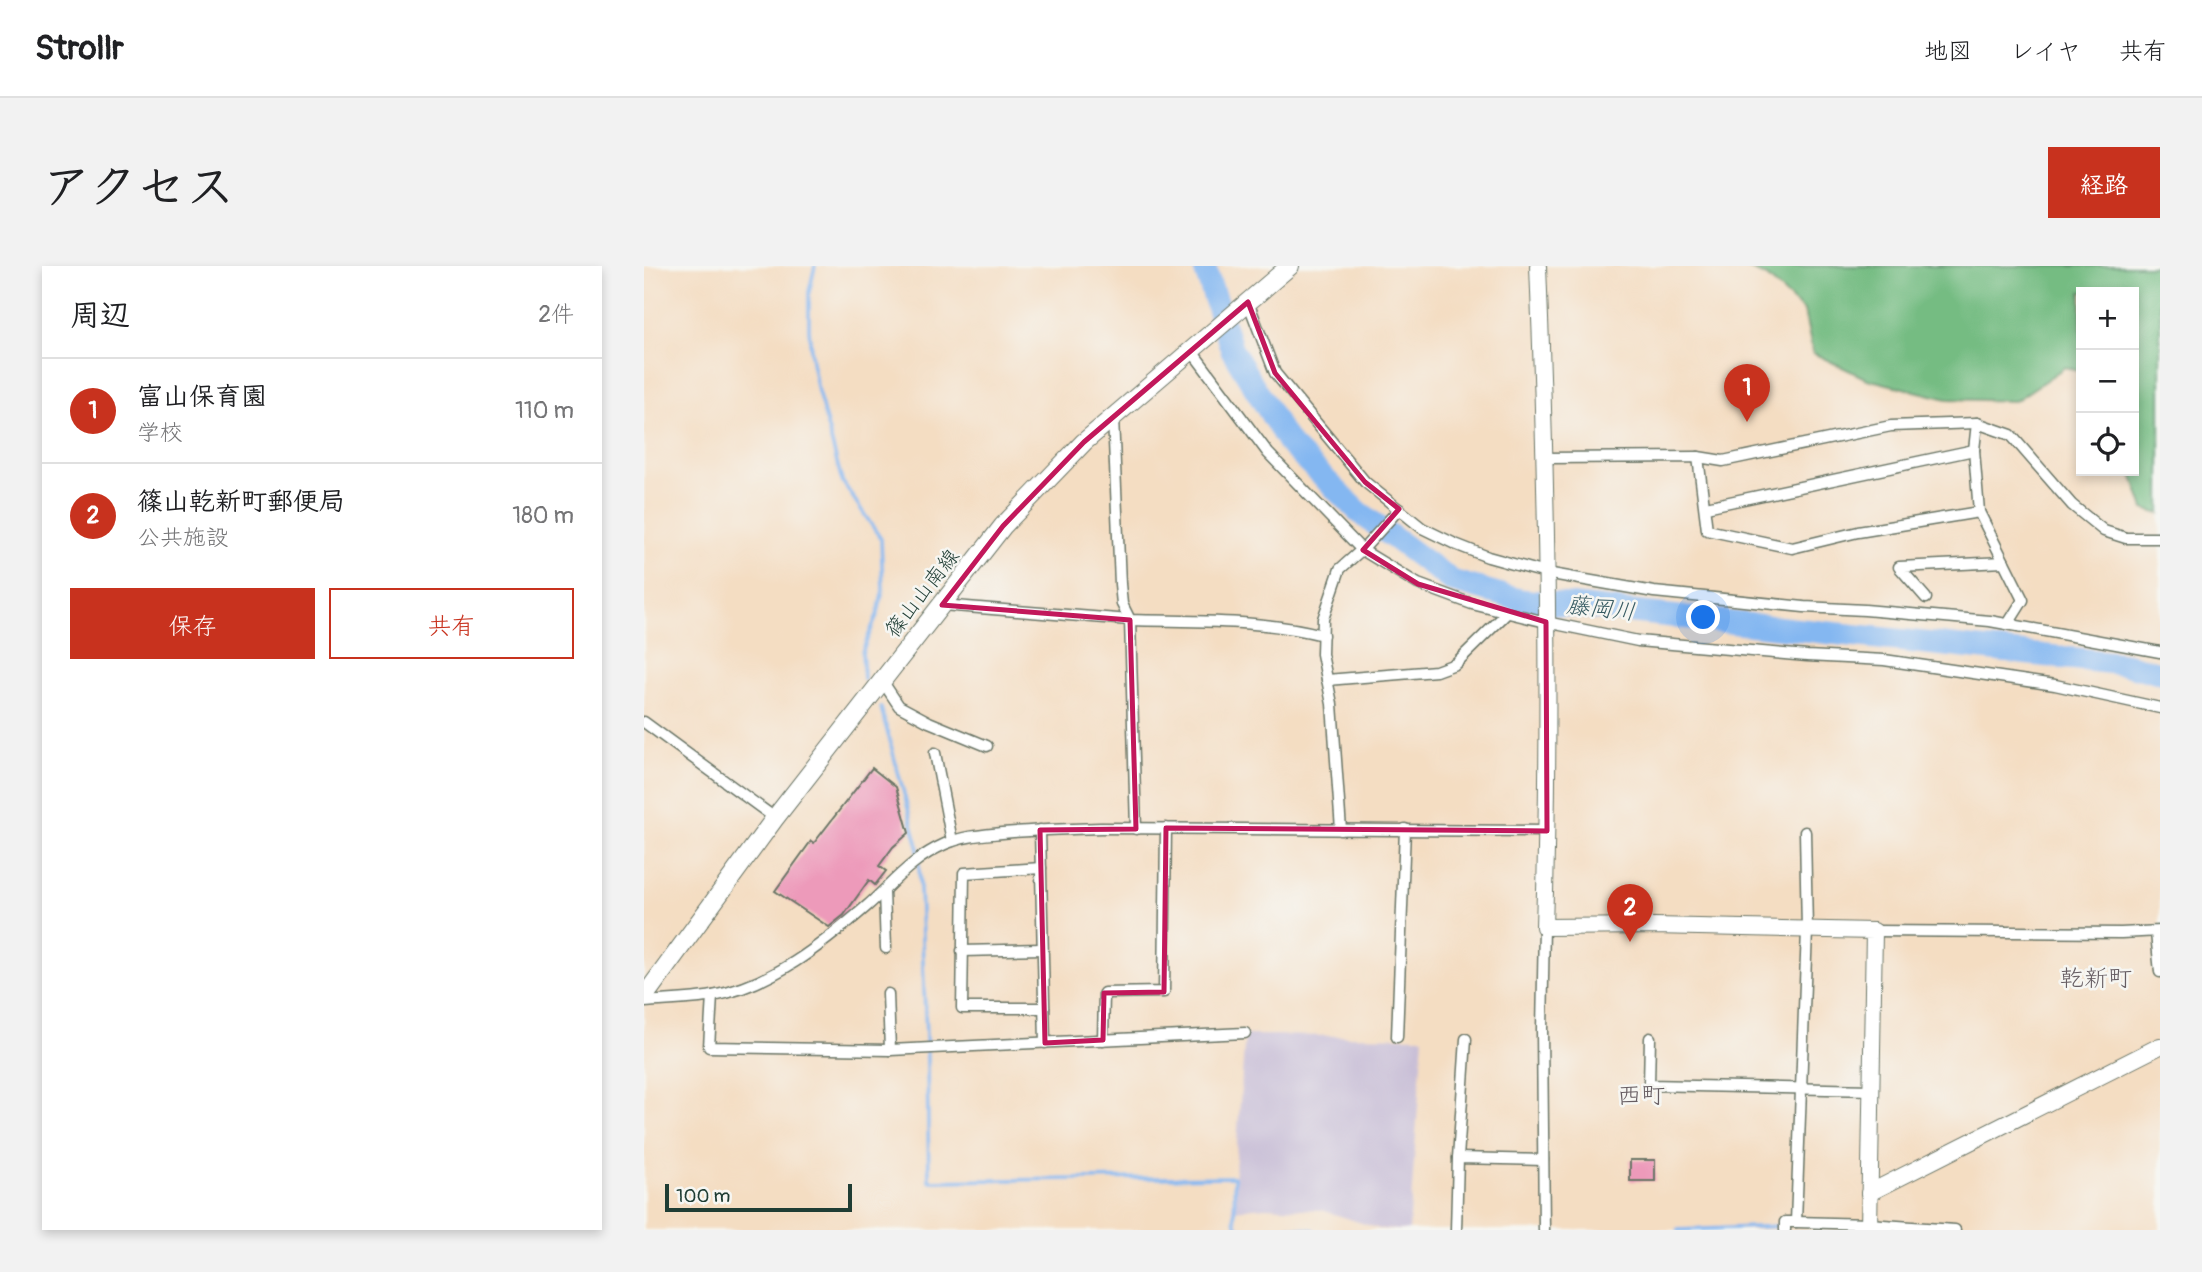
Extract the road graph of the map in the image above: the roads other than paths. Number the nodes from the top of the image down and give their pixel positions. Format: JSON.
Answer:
{"nodes":[{"id":1,"x":1290,"y":266,"type":"edge"},
{"id":2,"x":1538,"y":266,"type":"edge"},
{"id":3,"x":1244,"y":305,"type":"junction"},
{"id":4,"x":1196,"y":346,"type":"junction"},
{"id":5,"x":1114,"y":417,"type":"junction"},
{"id":6,"x":1977,"y":423,"type":"junction"},
{"id":7,"x":1974,"y":450,"type":"junction"},
{"id":8,"x":1545,"y":457,"type":"junction"},
{"id":9,"x":1698,"y":457,"type":"junction"},
{"id":10,"x":1706,"y":507,"type":"junction"},
{"id":11,"x":1396,"y":511,"type":"junction"},
{"id":12,"x":1979,"y":512,"type":"junction"},
{"id":13,"x":2160,"y":538,"type":"edge"},
{"id":14,"x":1364,"y":548,"type":"junction"},
{"id":15,"x":2004,"y":562,"type":"junction"},
{"id":16,"x":1546,"y":577,"type":"junction"},
{"id":17,"x":1926,"y":598,"type":"dead end"},
{"id":18,"x":942,"y":605,"type":"junction"},
{"id":19,"x":1507,"y":613,"type":"junction"},
{"id":20,"x":1130,"y":620,"type":"junction"},
{"id":21,"x":1546,"y":620,"type":"junction"},
{"id":22,"x":2008,"y":624,"type":"junction"},
{"id":23,"x":1323,"y":635,"type":"junction"},
{"id":24,"x":2160,"y":652,"type":"edge"},
{"id":25,"x":1327,"y":680,"type":"junction"},
{"id":26,"x":883,"y":682,"type":"junction"},
{"id":27,"x":2160,"y":708,"type":"edge"},
{"id":28,"x":644,"y":722,"type":"edge"},
{"id":29,"x":987,"y":746,"type":"dead end"},
{"id":30,"x":935,"y":753,"type":"dead end"},
{"id":31,"x":775,"y":818,"type":"junction"},
{"id":32,"x":1166,"y":828,"type":"junction"},
{"id":33,"x":1136,"y":829,"type":"junction"},
{"id":34,"x":1040,"y":830,"type":"junction"},
{"id":35,"x":1341,"y":830,"type":"junction"},
{"id":36,"x":1405,"y":830,"type":"junction"},
{"id":37,"x":1547,"y":831,"type":"junction"},
{"id":38,"x":1805,"y":832,"type":"dead end"},
{"id":39,"x":952,"y":841,"type":"junction"},
{"id":40,"x":1041,"y":867,"type":"junction"},
{"id":41,"x":884,"y":891,"type":"junction"},
{"id":42,"x":1544,"y":927,"type":"junction"},
{"id":43,"x":1807,"y":930,"type":"junction"},
{"id":44,"x":1874,"y":931,"type":"junction"},
{"id":45,"x":2158,"y":932,"type":"edge"},
{"id":46,"x":886,"y":948,"type":"dead end"},
{"id":47,"x":1042,"y":949,"type":"junction"},
{"id":48,"x":962,"y":951,"type":"junction"},
{"id":49,"x":2160,"y":972,"type":"edge"},
{"id":50,"x":646,"y":994,"type":"edge"},
{"id":51,"x":888,"y":994,"type":"dead end"},
{"id":52,"x":712,"y":996,"type":"junction"},
{"id":53,"x":1044,"y":1007,"type":"junction"},
{"id":54,"x":1245,"y":1033,"type":"dead end"},
{"id":55,"x":1397,"y":1037,"type":"dead end"},
{"id":56,"x":1650,"y":1038,"type":"dead end"},
{"id":57,"x":1466,"y":1039,"type":"dead end"},
{"id":58,"x":1103,"y":1040,"type":"junction"},
{"id":59,"x":1045,"y":1043,"type":"junction"},
{"id":60,"x":2160,"y":1046,"type":"edge"},
{"id":61,"x":890,"y":1050,"type":"junction"},
{"id":62,"x":1801,"y":1087,"type":"junction"},
{"id":63,"x":1872,"y":1090,"type":"junction"},
{"id":64,"x":1458,"y":1158,"type":"junction"},
{"id":65,"x":1543,"y":1160,"type":"junction"},
{"id":66,"x":1869,"y":1193,"type":"junction"},
{"id":67,"x":1796,"y":1222,"type":"junction"},
{"id":68,"x":1869,"y":1227,"type":"edge"},
{"id":69,"x":1456,"y":1230,"type":"edge"},
{"id":70,"x":1544,"y":1230,"type":"edge"},
{"id":71,"x":1785,"y":1230,"type":"edge"},
{"id":72,"x":1955,"y":1230,"type":"edge"}],
"edges":[{"from":1,"to":3,"type":"main road","name":"篠山山南線"},
{"from":2,"to":8,"type":"street"},
{"from":3,"to":4,"type":"main road","name":"篠山山南線"},
{"from":3,"to":11,"type":"street"},
{"from":4,"to":5,"type":"main road","name":"篠山山南線"},
{"from":4,"to":14,"type":"street"},
{"from":5,"to":18,"type":"main road","name":"篠山山南線"},
{"from":5,"to":20,"type":"street"},
{"from":6,"to":7,"type":"street"},
{"from":6,"to":9,"type":"street"},
{"from":6,"to":13,"type":"street"},
{"from":7,"to":10,"type":"street"},
{"from":7,"to":12,"type":"street"},
{"from":8,"to":9,"type":"street"},
{"from":8,"to":16,"type":"street"},
{"from":9,"to":10,"type":"street"},
{"from":10,"to":12,"type":"street"},
{"from":11,"to":14,"type":"street"},
{"from":11,"to":16,"type":"street"},
{"from":12,"to":15,"type":"street"},
{"from":14,"to":19,"type":"street"},
{"from":14,"to":23,"type":"street"},
{"from":15,"to":17,"type":"street"},
{"from":15,"to":22,"type":"street"},
{"from":16,"to":21,"type":"street"},
{"from":16,"to":22,"type":"street"},
{"from":18,"to":20,"type":"street"},
{"from":18,"to":26,"type":"main road","name":"篠山山南線"},
{"from":19,"to":21,"type":"street"},
{"from":19,"to":25,"type":"street"},
{"from":20,"to":23,"type":"street"},
{"from":20,"to":33,"type":"street"},
{"from":21,"to":27,"type":"street"},
{"from":21,"to":37,"type":"street"},
{"from":22,"to":24,"type":"street"},
{"from":23,"to":25,"type":"street"},
{"from":25,"to":35,"type":"street"},
{"from":26,"to":29,"type":"street"},
{"from":26,"to":31,"type":"main road","name":"篠山山南線"},
{"from":28,"to":31,"type":"street"},
{"from":30,"to":39,"type":"street"},
{"from":31,"to":50,"type":"main road","name":"篠山山南線"},
{"from":32,"to":33,"type":"street"},
{"from":32,"to":35,"type":"street"},
{"from":32,"to":58,"type":"street"},
{"from":33,"to":34,"type":"street"},
{"from":34,"to":39,"type":"street"},
{"from":34,"to":40,"type":"street"},
{"from":35,"to":36,"type":"street"},
{"from":36,"to":37,"type":"street"},
{"from":36,"to":55,"type":"street"},
{"from":37,"to":42,"type":"street"},
{"from":38,"to":43,"type":"street"},
{"from":39,"to":41,"type":"street"},
{"from":40,"to":47,"type":"street"},
{"from":40,"to":48,"type":"street"},
{"from":41,"to":46,"type":"street"},
{"from":41,"to":52,"type":"street"},
{"from":42,"to":43,"type":"street"},
{"from":42,"to":65,"type":"street"},
{"from":43,"to":44,"type":"street"},
{"from":43,"to":62,"type":"street"},
{"from":44,"to":45,"type":"street"},
{"from":44,"to":63,"type":"street"},
{"from":45,"to":49,"type":"street"},
{"from":47,"to":48,"type":"street"},
{"from":47,"to":53,"type":"street"},
{"from":48,"to":53,"type":"street"},
{"from":50,"to":52,"type":"street"},
{"from":51,"to":61,"type":"street"},
{"from":52,"to":61,"type":"street"},
{"from":53,"to":59,"type":"street"},
{"from":54,"to":58,"type":"street"},
{"from":56,"to":62,"type":"street"},
{"from":57,"to":64,"type":"street"},
{"from":58,"to":59,"type":"street"},
{"from":59,"to":61,"type":"street"},
{"from":60,"to":66,"type":"street"},
{"from":62,"to":63,"type":"street"},
{"from":62,"to":67,"type":"street"},
{"from":63,"to":66,"type":"street"},
{"from":64,"to":65,"type":"street"},
{"from":64,"to":69,"type":"street"},
{"from":65,"to":70,"type":"street"},
{"from":66,"to":68,"type":"street"},
{"from":67,"to":68,"type":"street"},
{"from":67,"to":71,"type":"street"},
{"from":68,"to":72,"type":"street"}]}
